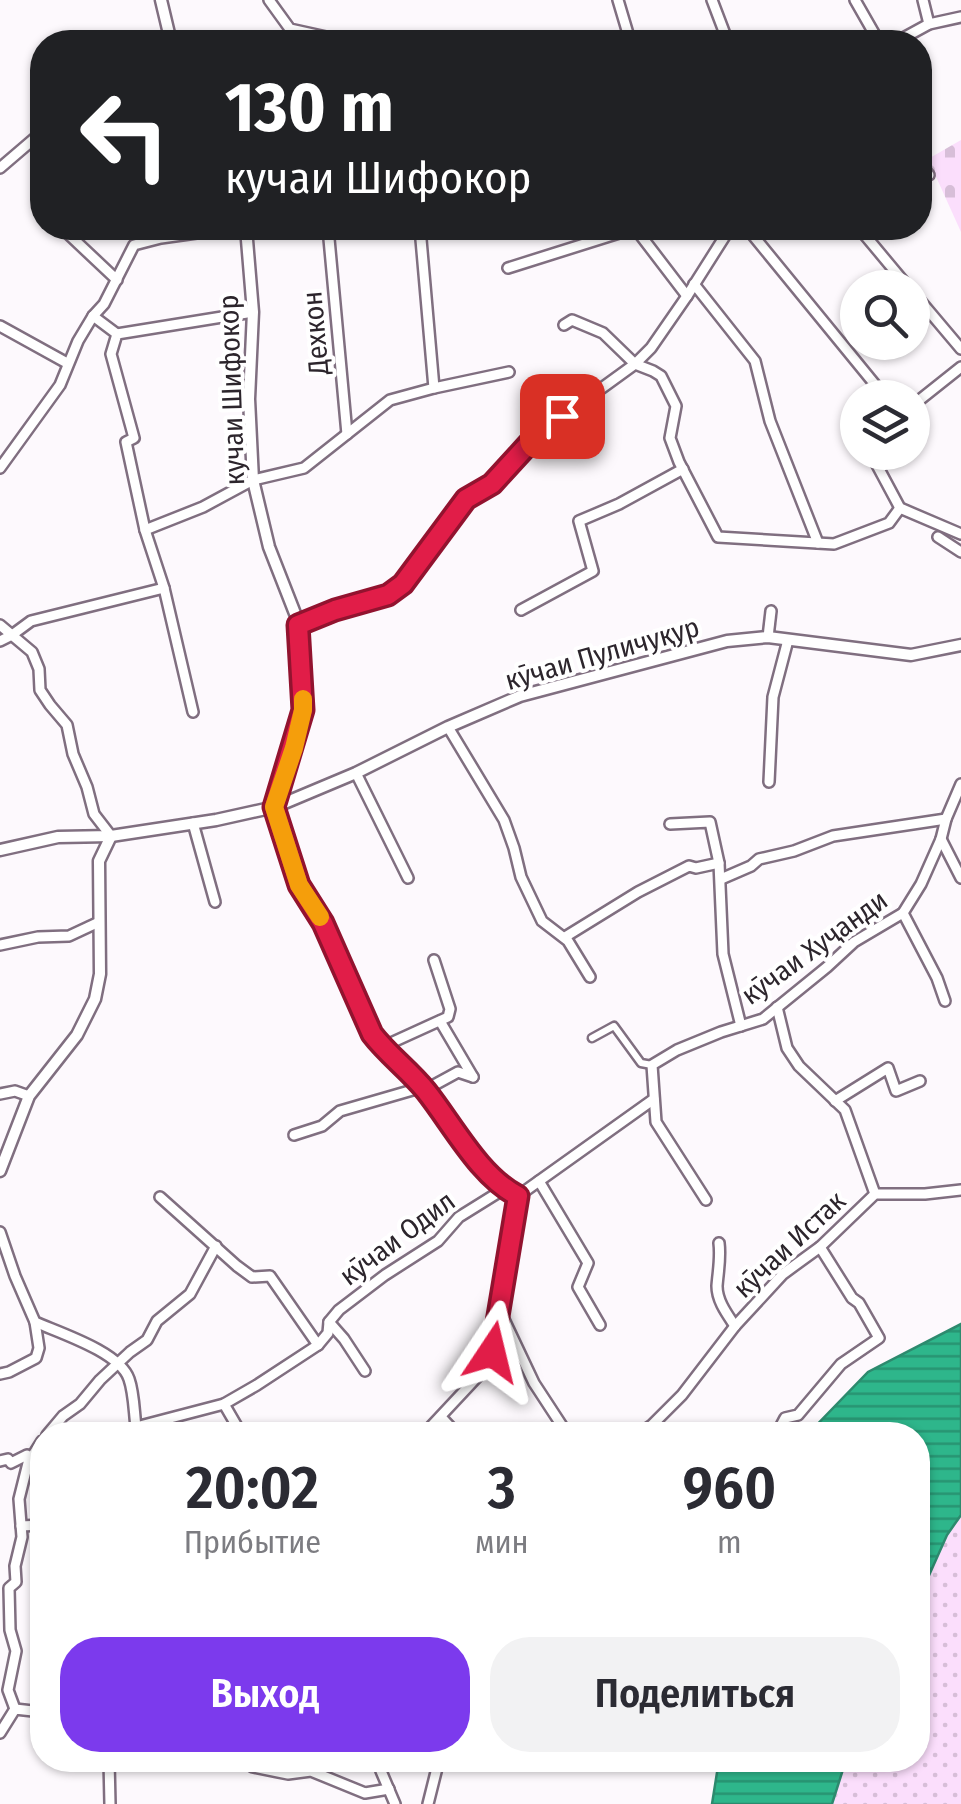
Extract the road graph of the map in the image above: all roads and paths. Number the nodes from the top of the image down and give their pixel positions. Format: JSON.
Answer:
{"nodes":[{"id":1,"x":161,"y":0,"type":"edge"},
{"id":2,"x":269,"y":0,"type":"edge"},
{"id":3,"x":618,"y":0,"type":"edge"},
{"id":4,"x":712,"y":0,"type":"edge"},
{"id":5,"x":855,"y":0,"type":"edge"},
{"id":6,"x":923,"y":0,"type":"edge"},
{"id":7,"x":961,"y":18,"type":"edge"},
{"id":8,"x":928,"y":24,"type":"junction"},
{"id":9,"x":168,"y":30,"type":"edge"},
{"id":10,"x":295,"y":30,"type":"edge"},
{"id":11,"x":627,"y":30,"type":"edge"},
{"id":12,"x":723,"y":30,"type":"edge"},
{"id":13,"x":872,"y":30,"type":"edge"},
{"id":14,"x":917,"y":30,"type":"edge"},
{"id":15,"x":30,"y":142,"type":"edge"},
{"id":16,"x":0,"y":168,"type":"edge"},
{"id":17,"x":75,"y":240,"type":"edge"},
{"id":18,"x":154,"y":240,"type":"edge"},
{"id":19,"x":247,"y":240,"type":"edge"},
{"id":20,"x":329,"y":240,"type":"edge"},
{"id":21,"x":421,"y":240,"type":"edge"},
{"id":22,"x":597,"y":240,"type":"edge"},
{"id":23,"x":644,"y":240,"type":"edge"},
{"id":24,"x":722,"y":240,"type":"edge"},
{"id":25,"x":758,"y":240,"type":"edge"},
{"id":26,"x":868,"y":240,"type":"edge"},
{"id":27,"x":508,"y":268,"type":"dead end"},
{"id":28,"x":894,"y":270,"type":"edge"},
{"id":29,"x":117,"y":280,"type":"junction"},
{"id":30,"x":694,"y":284,"type":"junction"},
{"id":31,"x":688,"y":296,"type":"junction"},
{"id":32,"x":252,"y":312,"type":"junction"},
{"id":33,"x":930,"y":312,"type":"edge"},
{"id":34,"x":93,"y":316,"type":"junction"},
{"id":35,"x":564,"y":325,"type":"dead end"},
{"id":36,"x":0,"y":326,"type":"edge"},
{"id":37,"x":117,"y":334,"type":"junction"},
{"id":38,"x":961,"y":349,"type":"edge"},
{"id":39,"x":67,"y":362,"type":"junction"},
{"id":40,"x":635,"y":364,"type":"junction"},
{"id":41,"x":961,"y":367,"type":"edge"},
{"id":42,"x":509,"y":372,"type":"dead end"},
{"id":43,"x":871,"y":380,"type":"edge"},
{"id":44,"x":434,"y":388,"type":"junction"},
{"id":45,"x":930,"y":392,"type":"edge"},
{"id":46,"x":347,"y":434,"type":"junction"},
{"id":47,"x":0,"y":468,"type":"edge"},
{"id":48,"x":683,"y":469,"type":"junction"},
{"id":49,"x":880,"y":470,"type":"edge"},
{"id":50,"x":253,"y":480,"type":"junction"},
{"id":51,"x":900,"y":508,"type":"junction"},
{"id":52,"x":145,"y":530,"type":"junction"},
{"id":53,"x":961,"y":534,"type":"edge"},
{"id":54,"x":938,"y":537,"type":"dead end"},
{"id":55,"x":818,"y":543,"type":"junction"},
{"id":56,"x":961,"y":552,"type":"edge"},
{"id":57,"x":164,"y":588,"type":"junction"},
{"id":58,"x":520,"y":610,"type":"dead end"},
{"id":59,"x":771,"y":611,"type":"dead end"},
{"id":60,"x":0,"y":624,"type":"edge"},
{"id":61,"x":298,"y":625,"type":"junction"},
{"id":62,"x":12,"y":636,"type":"junction"},
{"id":63,"x":768,"y":637,"type":"junction"},
{"id":64,"x":788,"y":640,"type":"junction"},
{"id":65,"x":0,"y":641,"type":"edge"},
{"id":66,"x":961,"y":646,"type":"edge"},
{"id":67,"x":192,"y":712,"type":"dead end"},
{"id":68,"x":448,"y":727,"type":"junction"},
{"id":69,"x":356,"y":772,"type":"junction"},
{"id":70,"x":769,"y":782,"type":"dead end"},
{"id":71,"x":961,"y":784,"type":"edge"},
{"id":72,"x":274,"y":807,"type":"junction"},
{"id":73,"x":946,"y":819,"type":"junction"},
{"id":74,"x":193,"y":823,"type":"junction"},
{"id":75,"x":670,"y":824,"type":"dead end"},
{"id":76,"x":111,"y":836,"type":"junction"},
{"id":77,"x":941,"y":840,"type":"junction"},
{"id":78,"x":0,"y":850,"type":"edge"},
{"id":79,"x":956,"y":857,"type":"edge"},
{"id":80,"x":719,"y":863,"type":"junction"},
{"id":81,"x":408,"y":878,"type":"dead end"},
{"id":82,"x":961,"y":878,"type":"edge"},
{"id":83,"x":721,"y":880,"type":"junction"},
{"id":84,"x":215,"y":902,"type":"dead end"},
{"id":85,"x":904,"y":913,"type":"junction"},
{"id":86,"x":99,"y":922,"type":"junction"},
{"id":87,"x":565,"y":937,"type":"junction"},
{"id":88,"x":0,"y":944,"type":"edge"},
{"id":89,"x":434,"y":960,"type":"dead end"},
{"id":90,"x":590,"y":977,"type":"dead end"},
{"id":91,"x":946,"y":1001,"type":"dead end"},
{"id":92,"x":777,"y":1008,"type":"junction"},
{"id":93,"x":440,"y":1020,"type":"junction"},
{"id":94,"x":741,"y":1026,"type":"junction"},
{"id":95,"x":592,"y":1038,"type":"dead end"},
{"id":96,"x":382,"y":1047,"type":"junction"},
{"id":97,"x":652,"y":1065,"type":"junction"},
{"id":98,"x":920,"y":1081,"type":"dead end"},
{"id":99,"x":424,"y":1089,"type":"junction"},
{"id":100,"x":0,"y":1094,"type":"edge"},
{"id":101,"x":28,"y":1096,"type":"junction"},
{"id":102,"x":654,"y":1099,"type":"junction"},
{"id":103,"x":836,"y":1100,"type":"junction"},
{"id":104,"x":294,"y":1134,"type":"dead end"},
{"id":105,"x":0,"y":1171,"type":"edge"},
{"id":106,"x":539,"y":1181,"type":"junction"},
{"id":107,"x":504,"y":1189,"type":"junction"},
{"id":108,"x":961,"y":1190,"type":"edge"},
{"id":109,"x":875,"y":1194,"type":"junction"},
{"id":110,"x":518,"y":1196,"type":"junction"},
{"id":111,"x":160,"y":1197,"type":"dead end"},
{"id":112,"x":706,"y":1200,"type":"dead end"},
{"id":113,"x":0,"y":1232,"type":"edge"},
{"id":114,"x":719,"y":1243,"type":"dead end"},
{"id":115,"x":216,"y":1246,"type":"junction"},
{"id":116,"x":820,"y":1247,"type":"junction"},
{"id":117,"x":499,"y":1309,"type":"junction"},
{"id":118,"x":35,"y":1322,"type":"junction"},
{"id":119,"x":329,"y":1322,"type":"junction"},
{"id":120,"x":600,"y":1325,"type":"dead end"},
{"id":121,"x":734,"y":1326,"type":"junction"},
{"id":122,"x":318,"y":1345,"type":"junction"},
{"id":123,"x":118,"y":1364,"type":"junction"},
{"id":124,"x":365,"y":1371,"type":"dead end"},
{"id":125,"x":0,"y":1374,"type":"edge"},
{"id":126,"x":224,"y":1404,"type":"junction"},
{"id":127,"x":441,"y":1417,"type":"junction"},
{"id":128,"x":58,"y":1422,"type":"edge"},
{"id":129,"x":135,"y":1422,"type":"edge"},
{"id":130,"x":152,"y":1422,"type":"edge"},
{"id":131,"x":234,"y":1422,"type":"edge"},
{"id":132,"x":436,"y":1422,"type":"edge"},
{"id":133,"x":446,"y":1422,"type":"edge"},
{"id":134,"x":561,"y":1422,"type":"edge"},
{"id":135,"x":656,"y":1422,"type":"edge"},
{"id":136,"x":783,"y":1422,"type":"edge"},
{"id":137,"x":0,"y":1460,"type":"edge"},
{"id":138,"x":30,"y":1460,"type":"edge"},
{"id":139,"x":28,"y":1463,"type":"junction"},
{"id":140,"x":21,"y":1526,"type":"junction"},
{"id":141,"x":30,"y":1526,"type":"edge"},
{"id":142,"x":4,"y":1588,"type":"edge"},
{"id":143,"x":15,"y":1709,"type":"junction"},
{"id":144,"x":30,"y":1711,"type":"edge"},
{"id":145,"x":0,"y":1734,"type":"edge"},
{"id":146,"x":109,"y":1772,"type":"edge"},
{"id":147,"x":278,"y":1772,"type":"edge"},
{"id":148,"x":303,"y":1772,"type":"edge"},
{"id":149,"x":313,"y":1772,"type":"edge"},
{"id":150,"x":381,"y":1772,"type":"edge"},
{"id":151,"x":435,"y":1772,"type":"edge"},
{"id":152,"x":389,"y":1789,"type":"junction"},
{"id":153,"x":110,"y":1804,"type":"edge"},
{"id":154,"x":396,"y":1804,"type":"edge"},
{"id":155,"x":428,"y":1804,"type":"edge"}],
"edges":[{"from":1,"to":9,"type":"street"},
{"from":2,"to":10,"type":"street"},
{"from":3,"to":11,"type":"street"},
{"from":4,"to":12,"type":"street"},
{"from":5,"to":13,"type":"street"},
{"from":6,"to":8,"type":"street"},
{"from":7,"to":8,"type":"street"},
{"from":8,"to":14,"type":"street"},
{"from":15,"to":16,"type":"street"},
{"from":17,"to":29,"type":"street"},
{"from":18,"to":29,"type":"street"},
{"from":19,"to":32,"type":"street","name":"кучаи Шифокор"},
{"from":20,"to":46,"type":"street","name":"Дехкон"},
{"from":21,"to":44,"type":"street"},
{"from":22,"to":27,"type":"street"},
{"from":23,"to":31,"type":"street"},
{"from":24,"to":30,"type":"street"},
{"from":25,"to":43,"type":"street"},
{"from":26,"to":28,"type":"street"},
{"from":29,"to":34,"type":"street"},
{"from":30,"to":31,"type":"street"},
{"from":30,"to":55,"type":"street"},
{"from":31,"to":40,"type":"street"},
{"from":32,"to":37,"type":"street"},
{"from":32,"to":50,"type":"street","name":"кучаи Шифокор"},
{"from":33,"to":38,"type":"street"},
{"from":34,"to":37,"type":"street"},
{"from":34,"to":39,"type":"street"},
{"from":35,"to":40,"type":"street"},
{"from":36,"to":39,"type":"street"},
{"from":37,"to":52,"type":"street"},
{"from":39,"to":47,"type":"street"},
{"from":40,"to":48,"type":"street"},
{"from":40,"to":61,"type":"street"},
{"from":41,"to":45,"type":"street"},
{"from":42,"to":44,"type":"street"},
{"from":44,"to":46,"type":"street"},
{"from":46,"to":50,"type":"street"},
{"from":48,"to":55,"type":"street"},
{"from":48,"to":58,"type":"street"},
{"from":49,"to":51,"type":"street"},
{"from":50,"to":52,"type":"street"},
{"from":50,"to":61,"type":"street","name":"кучаи Шифокор"},
{"from":51,"to":53,"type":"street"},
{"from":51,"to":55,"type":"street"},
{"from":52,"to":57,"type":"street"},
{"from":54,"to":56,"type":"street"},
{"from":57,"to":62,"type":"street"},
{"from":57,"to":67,"type":"street"},
{"from":59,"to":63,"type":"street"},
{"from":60,"to":62,"type":"street"},
{"from":61,"to":72,"type":"street","name":"кучаи Шифокор"},
{"from":62,"to":65,"type":"street"},
{"from":62,"to":76,"type":"street"},
{"from":63,"to":64,"type":"street","name":"кӯчаи Пуличуқур"},
{"from":63,"to":68,"type":"street","name":"кӯчаи Пуличуқур"},
{"from":64,"to":66,"type":"street","name":"кӯчаи Пуличуқур"},
{"from":64,"to":70,"type":"street"},
{"from":68,"to":69,"type":"street","name":"кӯчаи Пуличуқур"},
{"from":68,"to":87,"type":"street"},
{"from":69,"to":72,"type":"street","name":"кӯчаи Пуличуқур"},
{"from":69,"to":81,"type":"street"},
{"from":71,"to":73,"type":"street","name":"кӯчаи Хуҷанди"},
{"from":72,"to":74,"type":"street","name":"кӯчаи Пуличуқур"},
{"from":72,"to":96,"type":"street"},
{"from":73,"to":77,"type":"street","name":"кӯчаи Хуҷанди"},
{"from":73,"to":83,"type":"street"},
{"from":74,"to":76,"type":"street","name":"кӯчаи Пуличуқур"},
{"from":74,"to":84,"type":"street"},
{"from":75,"to":80,"type":"street"},
{"from":76,"to":78,"type":"street","name":"кӯчаи Пуличуқур"},
{"from":76,"to":86,"type":"street"},
{"from":77,"to":79,"type":"street"},
{"from":77,"to":85,"type":"street","name":"кӯчаи Хуҷанди"},
{"from":79,"to":82,"type":"street"},
{"from":80,"to":83,"type":"street"},
{"from":80,"to":87,"type":"street"},
{"from":83,"to":94,"type":"street"},
{"from":85,"to":91,"type":"street"},
{"from":85,"to":92,"type":"street","name":"кӯчаи Хуҷанди"},
{"from":86,"to":88,"type":"street"},
{"from":86,"to":101,"type":"street"},
{"from":87,"to":90,"type":"street"},
{"from":89,"to":93,"type":"street"},
{"from":92,"to":94,"type":"street","name":"кӯчаи Хуҷанди"},
{"from":92,"to":103,"type":"street"},
{"from":93,"to":96,"type":"street"},
{"from":93,"to":99,"type":"street"},
{"from":94,"to":97,"type":"street","name":"кӯчаи Хуҷанди"},
{"from":95,"to":97,"type":"street"},
{"from":96,"to":99,"type":"street"},
{"from":97,"to":102,"type":"street"},
{"from":98,"to":103,"type":"street"},
{"from":99,"to":104,"type":"street"},
{"from":99,"to":107,"type":"street"},
{"from":100,"to":101,"type":"street"},
{"from":101,"to":105,"type":"street"},
{"from":102,"to":106,"type":"street"},
{"from":102,"to":112,"type":"street"},
{"from":103,"to":109,"type":"street"},
{"from":106,"to":110,"type":"street"},
{"from":106,"to":120,"type":"street"},
{"from":107,"to":110,"type":"street"},
{"from":107,"to":119,"type":"street","name":"кӯчаи Одил"},
{"from":108,"to":109,"type":"street","name":"кӯчаи Истак"},
{"from":109,"to":116,"type":"street","name":"кӯчаи Истак"},
{"from":110,"to":117,"type":"street"},
{"from":111,"to":115,"type":"street"},
{"from":113,"to":118,"type":"street"},
{"from":114,"to":121,"type":"street"},
{"from":115,"to":122,"type":"street"},
{"from":115,"to":123,"type":"street"},
{"from":116,"to":121,"type":"street","name":"кӯчаи Истак"},
{"from":116,"to":136,"type":"street"},
{"from":117,"to":127,"type":"street"},
{"from":117,"to":134,"type":"street"},
{"from":118,"to":123,"type":"street"},
{"from":118,"to":125,"type":"street"},
{"from":119,"to":122,"type":"street","name":"кӯчаи Одил"},
{"from":119,"to":124,"type":"street"},
{"from":121,"to":135,"type":"street","name":"кӯчаи Истак"},
{"from":122,"to":126,"type":"street"},
{"from":123,"to":128,"type":"street"},
{"from":123,"to":129,"type":"street"},
{"from":126,"to":130,"type":"street"},
{"from":126,"to":131,"type":"street"},
{"from":127,"to":132,"type":"street"},
{"from":127,"to":133,"type":"street"},
{"from":137,"to":139,"type":"street"},
{"from":138,"to":139,"type":"street"},
{"from":139,"to":140,"type":"street"},
{"from":140,"to":141,"type":"street"},
{"from":140,"to":142,"type":"street"},
{"from":142,"to":143,"type":"street"},
{"from":143,"to":144,"type":"street"},
{"from":143,"to":145,"type":"street"},
{"from":146,"to":153,"type":"street"},
{"from":147,"to":148,"type":"street"},
{"from":149,"to":152,"type":"street"},
{"from":150,"to":152,"type":"street"},
{"from":151,"to":155,"type":"street"},
{"from":152,"to":154,"type":"street"}]}
